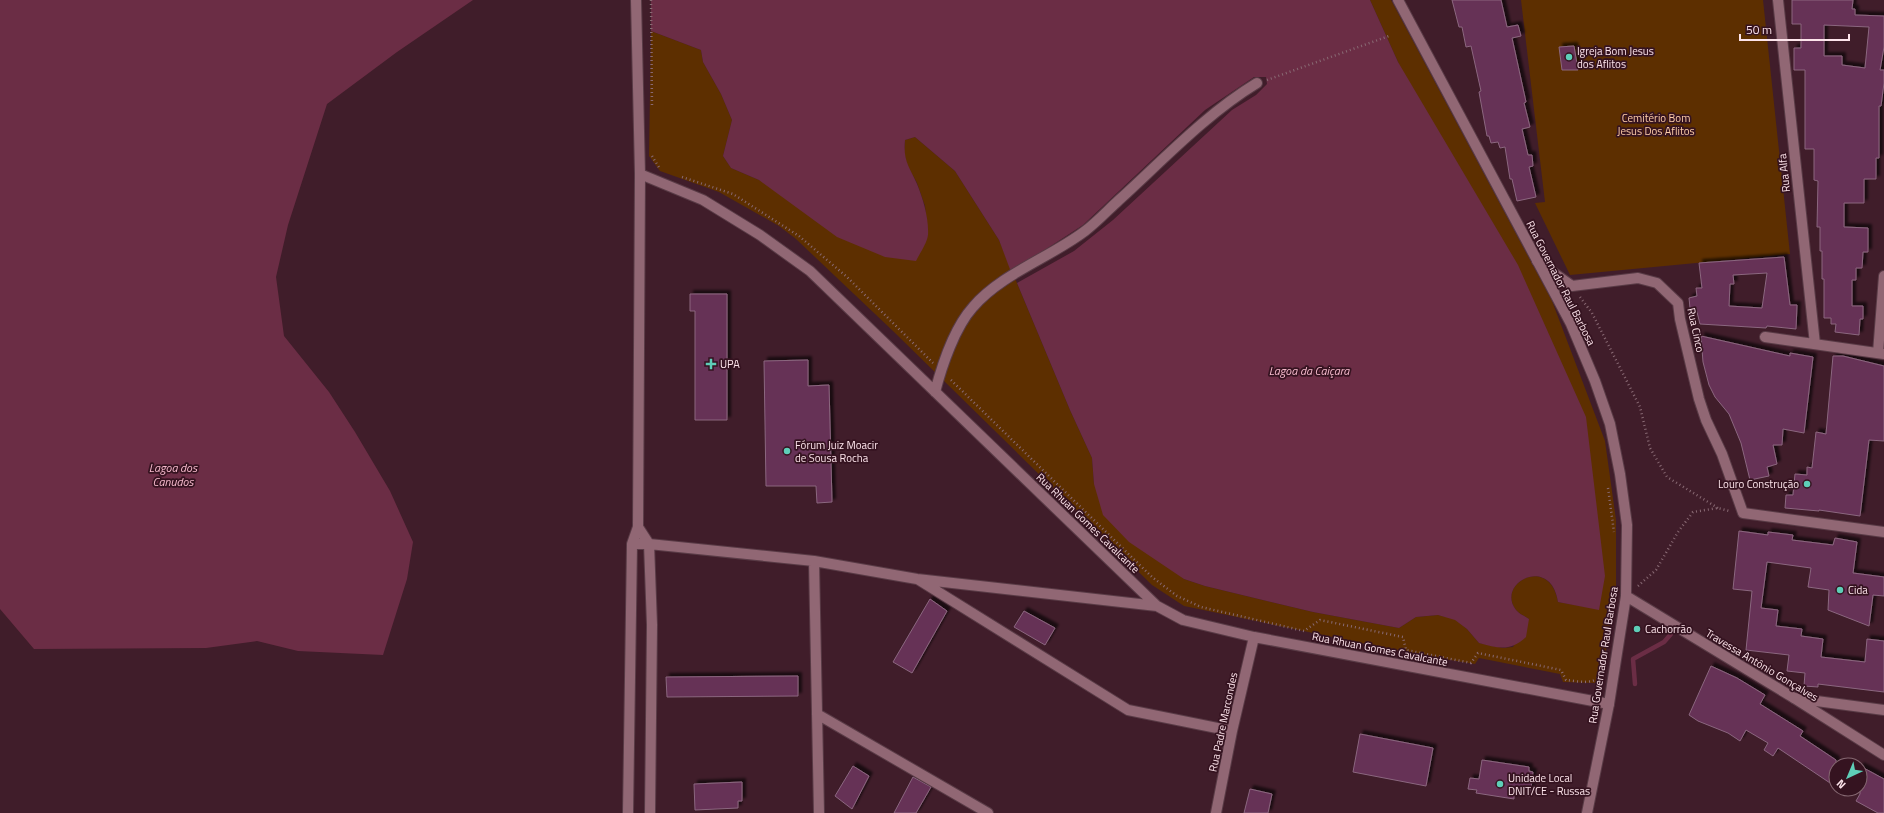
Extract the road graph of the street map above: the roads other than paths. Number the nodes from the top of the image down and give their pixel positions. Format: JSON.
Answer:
{"nodes":[{"id":1,"x":636,"y":0,"type":"edge"},
{"id":2,"x":1398,"y":0,"type":"edge"},
{"id":3,"x":1778,"y":0,"type":"edge"},
{"id":4,"x":1257,"y":83,"type":"road end"},
{"id":5,"x":640,"y":174,"type":"junction"},
{"id":6,"x":1536,"y":260,"type":"junction"},
{"id":7,"x":1884,"y":276,"type":"edge"},
{"id":8,"x":1765,"y":337,"type":"dead end"},
{"id":9,"x":1814,"y":344,"type":"junction"},
{"id":10,"x":1881,"y":354,"type":"edge"},
{"id":11,"x":935,"y":392,"type":"junction"},
{"id":12,"x":638,"y":527,"type":"junction"},
{"id":13,"x":1884,"y":532,"type":"edge"},
{"id":14,"x":632,"y":544,"type":"junction"},
{"id":15,"x":649,"y":544,"type":"junction"},
{"id":16,"x":814,"y":561,"type":"junction"},
{"id":17,"x":917,"y":579,"type":"junction"},
{"id":18,"x":1626,"y":596,"type":"junction"},
{"id":19,"x":1157,"y":606,"type":"junction"},
{"id":20,"x":1254,"y":637,"type":"junction"},
{"id":21,"x":1794,"y":698,"type":"junction"},
{"id":22,"x":1609,"y":704,"type":"junction"},
{"id":23,"x":1884,"y":710,"type":"edge"},
{"id":24,"x":817,"y":714,"type":"junction"},
{"id":25,"x":1232,"y":731,"type":"junction"},
{"id":26,"x":1884,"y":755,"type":"edge"},
{"id":27,"x":628,"y":813,"type":"edge"},
{"id":28,"x":650,"y":813,"type":"edge"},
{"id":29,"x":819,"y":813,"type":"edge"},
{"id":30,"x":988,"y":813,"type":"edge"},
{"id":31,"x":1216,"y":813,"type":"edge"},
{"id":32,"x":1587,"y":813,"type":"edge"}],
"edges":[{"from":1,"to":5,"type":"street"},
{"from":2,"to":6,"type":"street","name":"Rua Governador Raul Barbosa"},
{"from":3,"to":9,"type":"street","name":"Rua Alfa"},
{"from":4,"to":11,"type":"street"},
{"from":5,"to":11,"type":"street","name":"Rua Rhuan Gomes Cavalcante"},
{"from":5,"to":12,"type":"street"},
{"from":6,"to":13,"type":"street","name":"Rua Cinco"},
{"from":6,"to":18,"type":"street","name":"Rua Governador Raul Barbosa"},
{"from":7,"to":10,"type":"street"},
{"from":8,"to":9,"type":"street"},
{"from":9,"to":10,"type":"street"},
{"from":11,"to":19,"type":"street","name":"Rua Rhuan Gomes Cavalcante"},
{"from":12,"to":14,"type":"street"},
{"from":12,"to":15,"type":"street"},
{"from":14,"to":15,"type":"street"},
{"from":14,"to":27,"type":"street"},
{"from":15,"to":16,"type":"street"},
{"from":15,"to":28,"type":"street"},
{"from":16,"to":17,"type":"street"},
{"from":16,"to":24,"type":"street"},
{"from":17,"to":19,"type":"street"},
{"from":17,"to":25,"type":"street"},
{"from":18,"to":21,"type":"street","name":"Travessa Antônio Gonçalves"},
{"from":18,"to":22,"type":"street","name":"Rua Governador Raul Barbosa"},
{"from":19,"to":20,"type":"street","name":"Rua Rhuan Gomes Cavalcante"},
{"from":20,"to":22,"type":"street","name":"Rua Rhuan Gomes Cavalcante"},
{"from":20,"to":25,"type":"street","name":"Rua Padre Marcondes"},
{"from":21,"to":23,"type":"street"},
{"from":21,"to":26,"type":"street","name":"Travessa Antônio Gonçalves"},
{"from":22,"to":32,"type":"street","name":"Rua Governador Raul Barbosa"},
{"from":24,"to":29,"type":"street"},
{"from":24,"to":30,"type":"street"},
{"from":25,"to":31,"type":"street","name":"Rua Padre Marcondes"}]}
